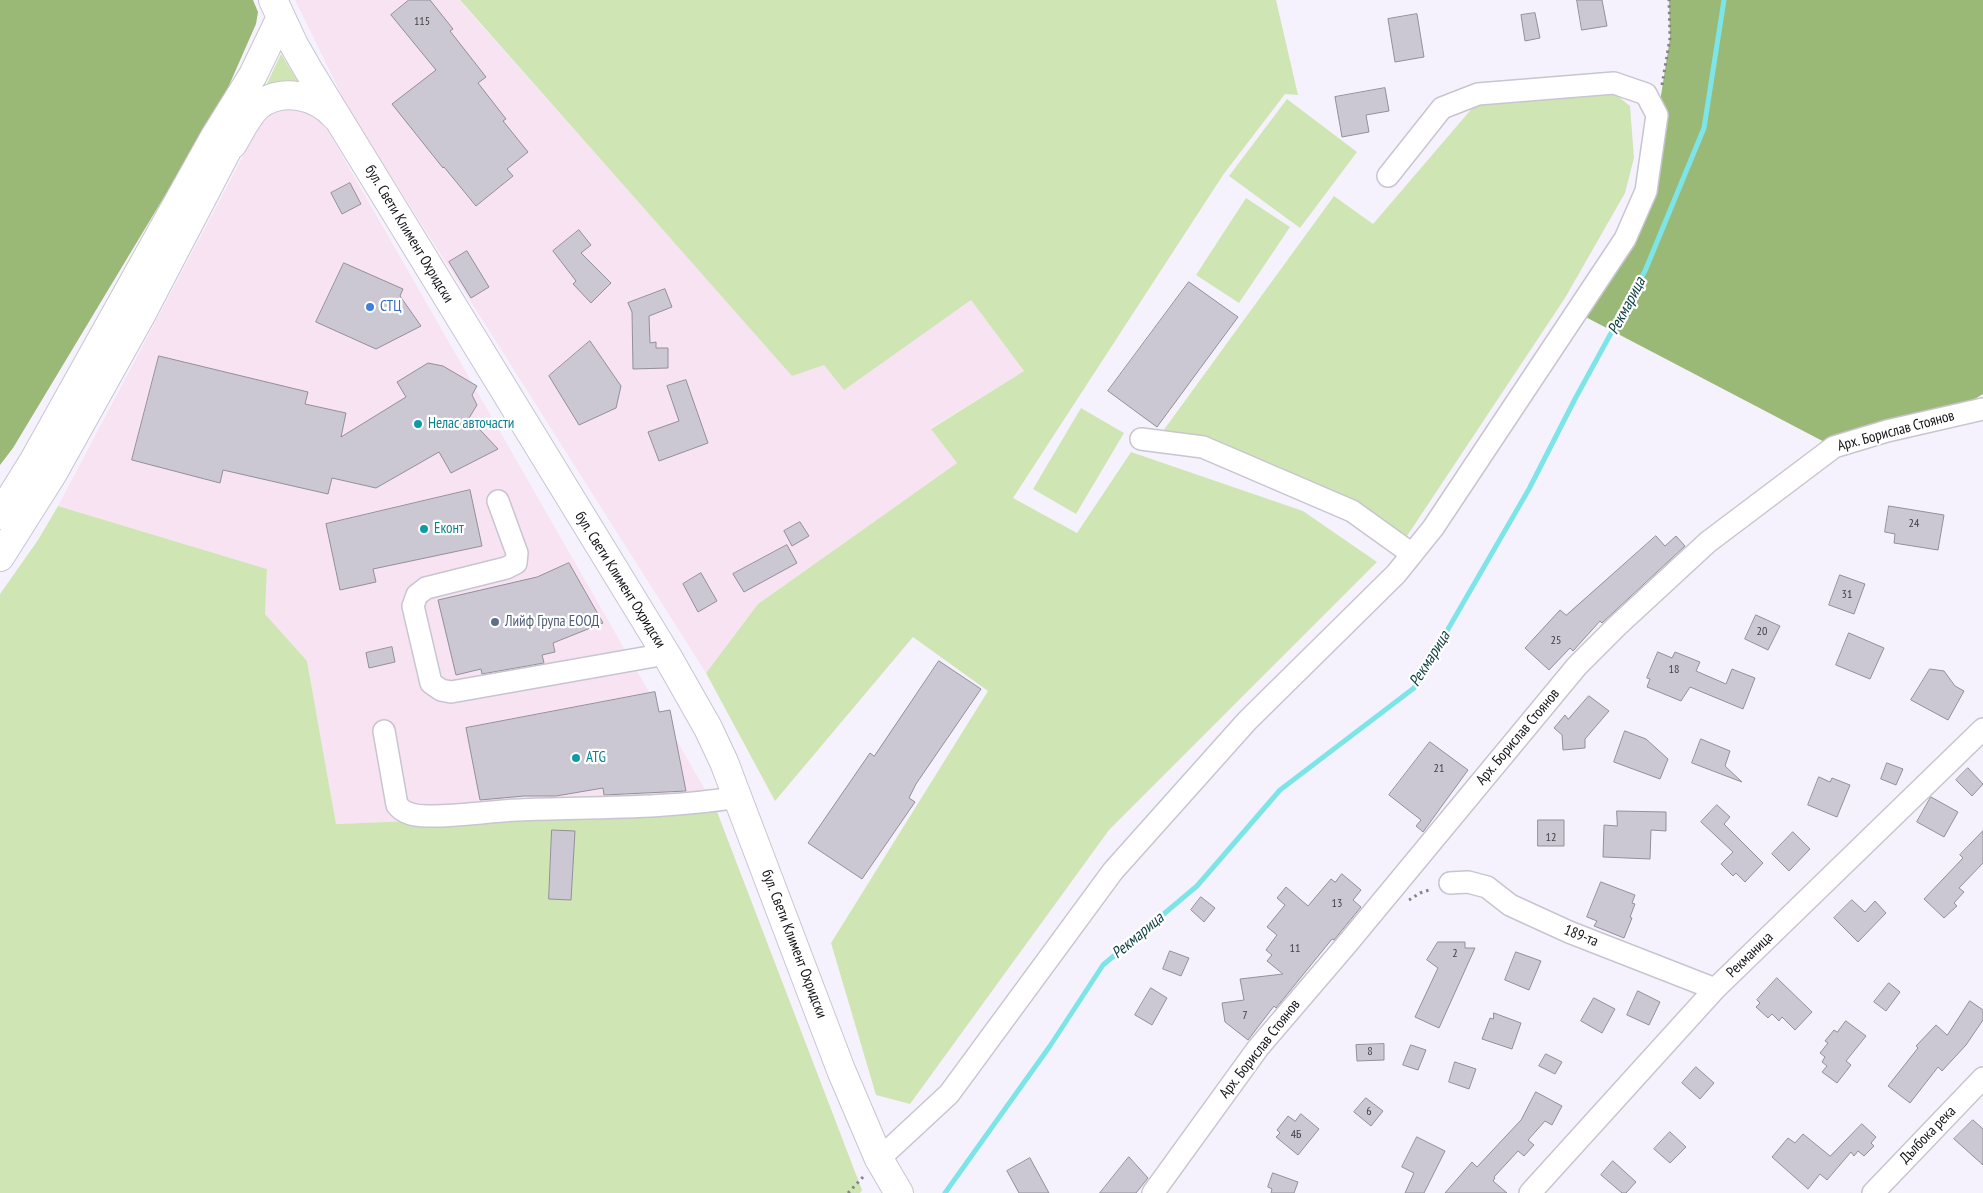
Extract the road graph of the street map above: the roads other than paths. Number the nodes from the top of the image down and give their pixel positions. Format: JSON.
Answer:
{"nodes":[{"id":1,"x":277,"y":9,"type":"edge"},
{"id":2,"x":253,"y":75,"type":"junction"},
{"id":3,"x":344,"y":127,"type":"junction"},
{"id":4,"x":231,"y":146,"type":"junction"},
{"id":5,"x":1388,"y":176,"type":"dead end"},
{"id":6,"x":1983,"y":409,"type":"edge"},
{"id":7,"x":1141,"y":439,"type":"dead end"},
{"id":8,"x":498,"y":500,"type":"dead end"},
{"id":9,"x":0,"y":515,"type":"edge"},
{"id":10,"x":1412,"y":554,"type":"junction"},
{"id":11,"x":0,"y":557,"type":"edge"},
{"id":12,"x":666,"y":654,"type":"junction"},
{"id":13,"x":1983,"y":729,"type":"edge"},
{"id":14,"x":384,"y":731,"type":"dead end"},
{"id":15,"x":739,"y":798,"type":"junction"},
{"id":16,"x":1450,"y":883,"type":"dead end"},
{"id":17,"x":1714,"y":989,"type":"junction"},
{"id":18,"x":1983,"y":1078,"type":"edge"},
{"id":19,"x":888,"y":1175,"type":"edge"},
{"id":20,"x":1153,"y":1193,"type":"edge"},
{"id":21,"x":1530,"y":1193,"type":"edge"},
{"id":22,"x":1872,"y":1193,"type":"edge"}],
"edges":[{"from":1,"to":2,"type":"main road"},
{"from":1,"to":3,"type":"main road","name":"бул. Свети Климент Охридски"},
{"from":2,"to":4,"type":"main road"},
{"from":2,"to":9,"type":"main road"},
{"from":3,"to":4,"type":"main road"},
{"from":3,"to":12,"type":"main road","name":"бул. Свети Климент Охридски"},
{"from":4,"to":11,"type":"main road"},
{"from":5,"to":10,"type":"street"},
{"from":6,"to":20,"type":"street","name":"Арх. Борислав Стоянов"},
{"from":7,"to":10,"type":"street"},
{"from":8,"to":12,"type":"street"},
{"from":10,"to":19,"type":"street"},
{"from":12,"to":15,"type":"main road","name":"бул. Свети Климент Охридски"},
{"from":13,"to":17,"type":"street","name":"Рекманица"},
{"from":14,"to":15,"type":"street"},
{"from":15,"to":19,"type":"main road","name":"бул. Свети Климент Охридски"},
{"from":16,"to":17,"type":"street","name":"189-та"},
{"from":17,"to":21,"type":"street","name":"Рекманица"},
{"from":18,"to":22,"type":"street","name":"Дълбока река"}]}
